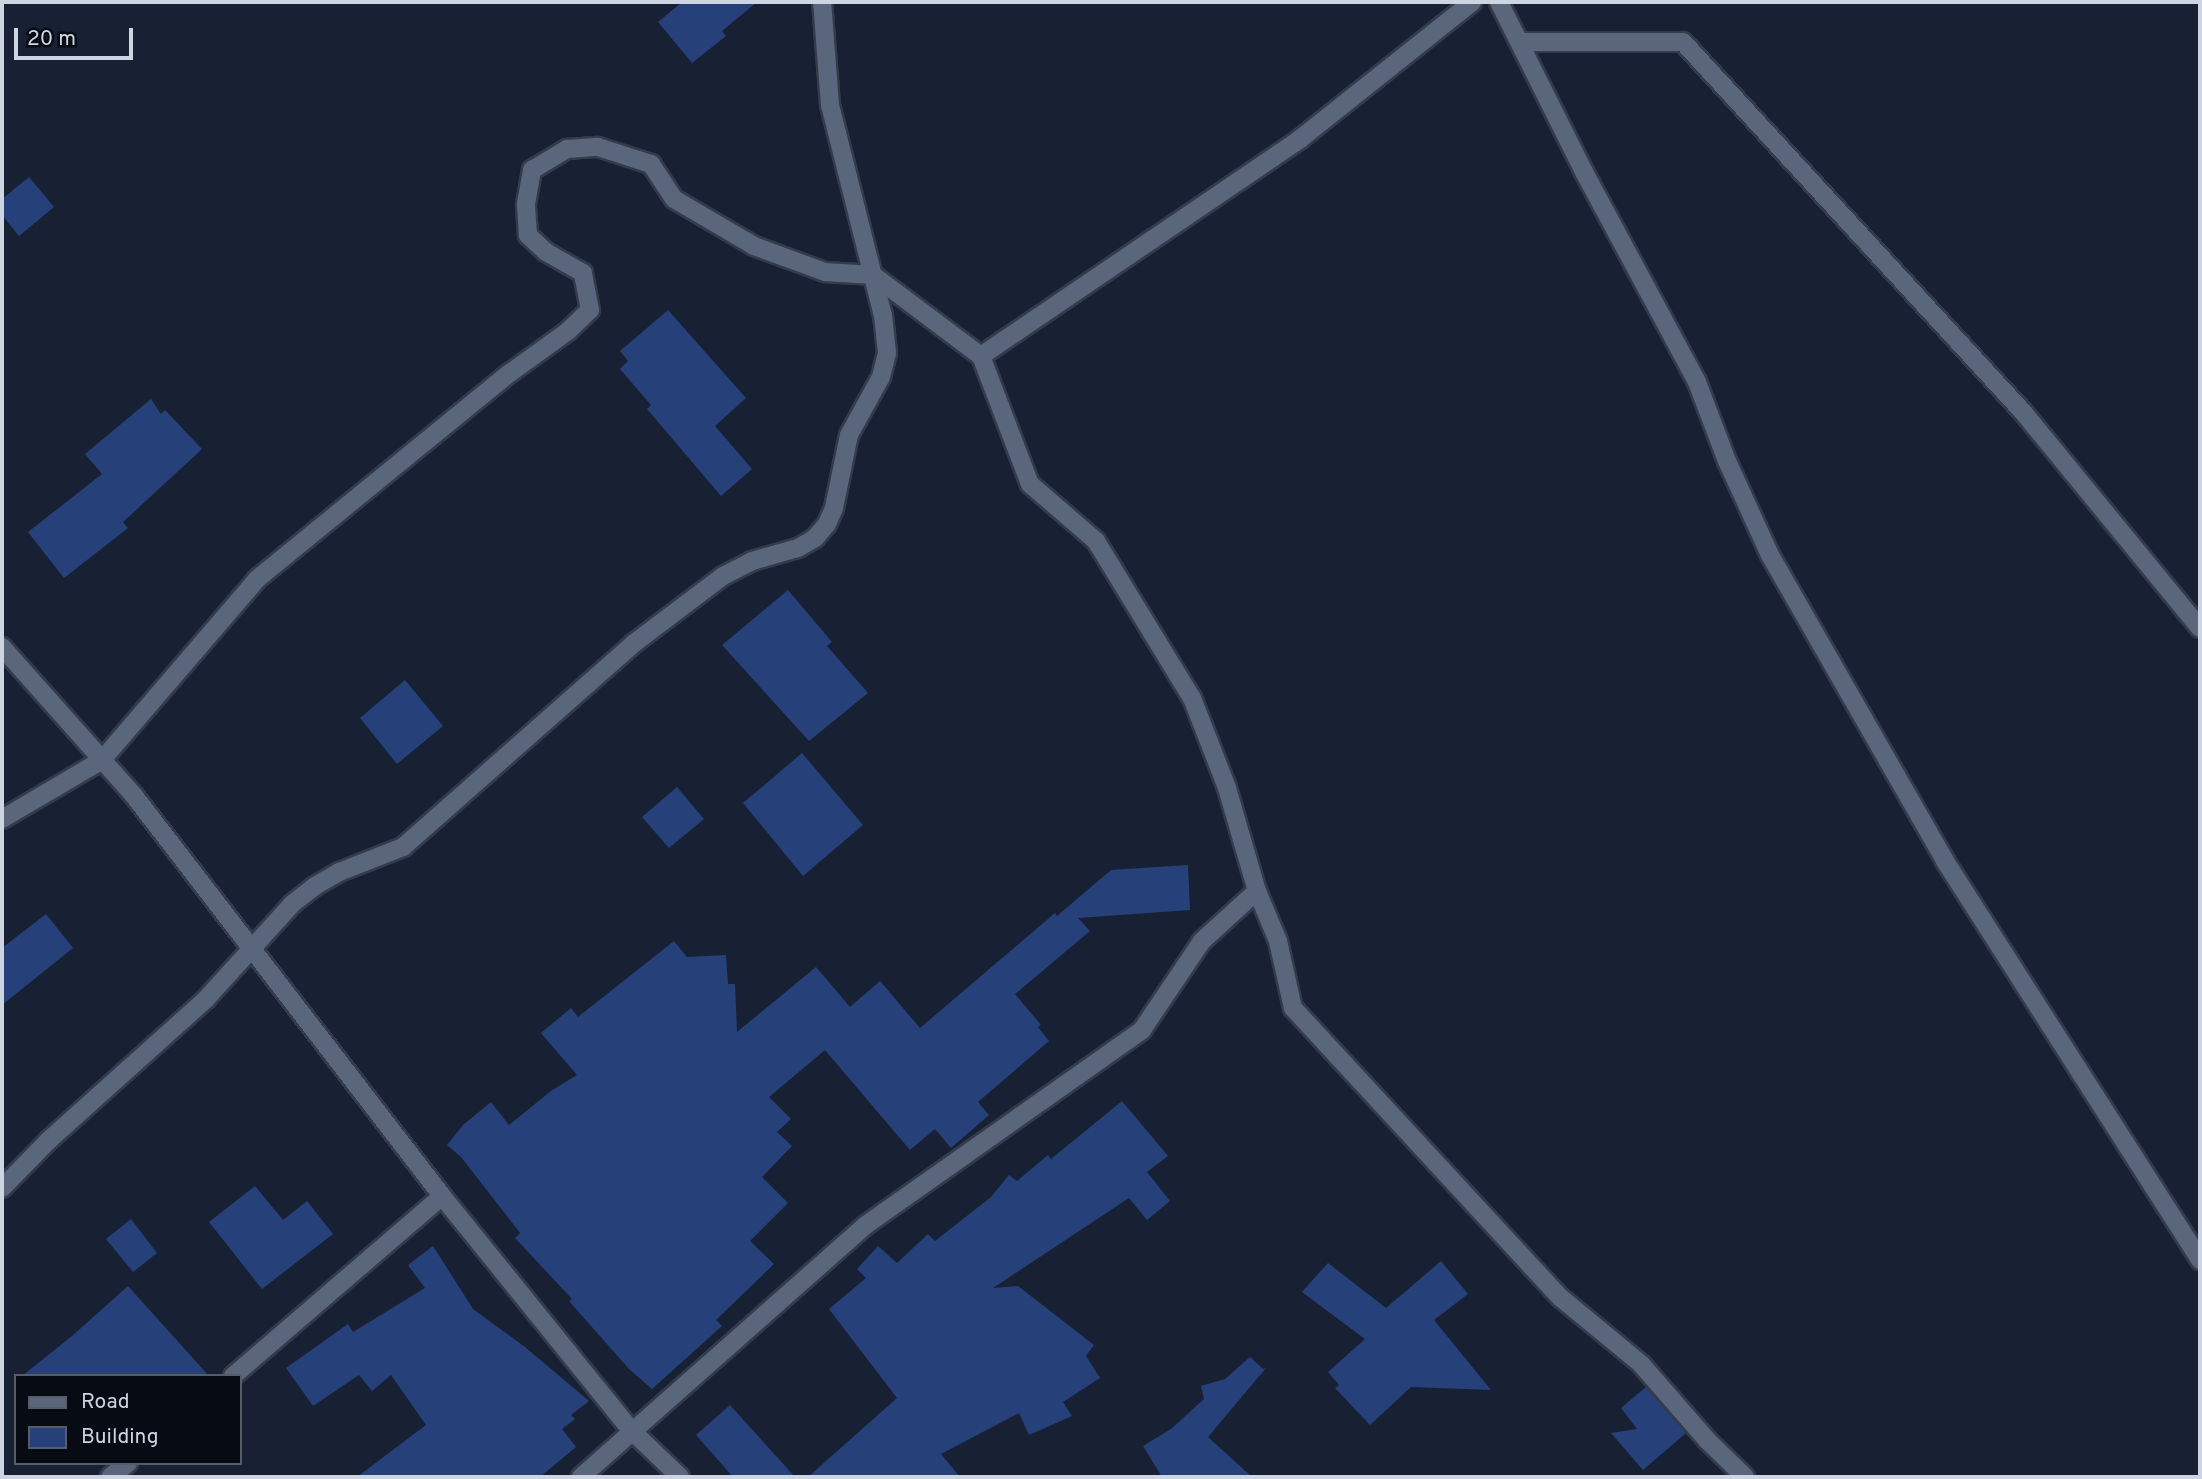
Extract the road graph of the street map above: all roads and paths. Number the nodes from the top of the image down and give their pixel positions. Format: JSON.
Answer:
{"nodes":[{"id":1,"x":822,"y":2,"type":"edge"},
{"id":2,"x":1472,"y":2,"type":"edge"},
{"id":3,"x":1499,"y":2,"type":"edge"},
{"id":4,"x":1520,"y":42,"type":"junction"},
{"id":5,"x":873,"y":275,"type":"junction"},
{"id":6,"x":981,"y":356,"type":"junction"},
{"id":7,"x":2200,"y":628,"type":"edge"},
{"id":8,"x":2,"y":647,"type":"edge"},
{"id":9,"x":102,"y":761,"type":"junction"},
{"id":10,"x":2,"y":819,"type":"edge"},
{"id":11,"x":1257,"y":891,"type":"junction"},
{"id":12,"x":252,"y":948,"type":"junction"},
{"id":13,"x":2,"y":1188,"type":"edge"},
{"id":14,"x":442,"y":1196,"type":"junction"},
{"id":15,"x":2200,"y":1260,"type":"edge"},
{"id":16,"x":235,"y":1374,"type":"edge"},
{"id":17,"x":631,"y":1430,"type":"junction"},
{"id":18,"x":125,"y":1465,"type":"edge"},
{"id":19,"x":110,"y":1477,"type":"edge"},
{"id":20,"x":582,"y":1477,"type":"edge"},
{"id":21,"x":680,"y":1477,"type":"edge"},
{"id":22,"x":1745,"y":1477,"type":"edge"}],
"edges":[{"from":1,"to":5,"type":"street"},
{"from":2,"to":6,"type":"street"},
{"from":3,"to":4,"type":"street"},
{"from":4,"to":7,"type":"street"},
{"from":4,"to":15,"type":"street"},
{"from":5,"to":6,"type":"street"},
{"from":5,"to":9,"type":"street"},
{"from":5,"to":12,"type":"street"},
{"from":6,"to":11,"type":"street"},
{"from":8,"to":9,"type":"street"},
{"from":9,"to":10,"type":"street"},
{"from":9,"to":12,"type":"street"},
{"from":11,"to":17,"type":"street"},
{"from":11,"to":22,"type":"street"},
{"from":12,"to":13,"type":"street"},
{"from":12,"to":14,"type":"street"},
{"from":14,"to":16,"type":"street"},
{"from":14,"to":17,"type":"street"},
{"from":17,"to":20,"type":"street"},
{"from":17,"to":21,"type":"street"},
{"from":18,"to":19,"type":"street"}]}
